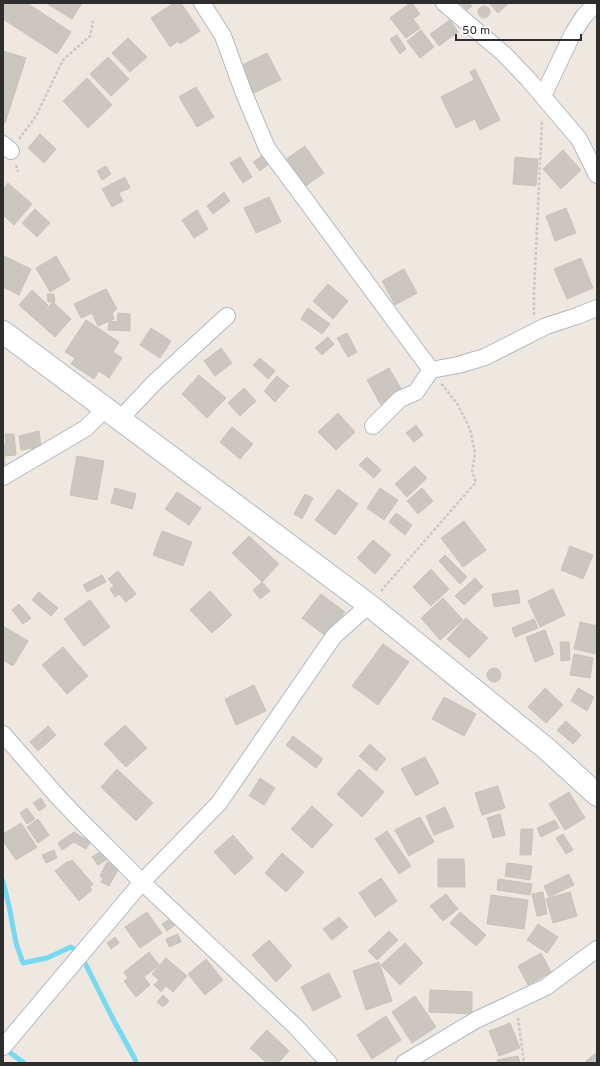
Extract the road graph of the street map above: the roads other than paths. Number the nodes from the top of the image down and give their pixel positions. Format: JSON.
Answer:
{"nodes":[{"id":1,"x":202,"y":3,"type":"edge"},
{"id":2,"x":444,"y":3,"type":"edge"},
{"id":3,"x":596,"y":3,"type":"edge"},
{"id":4,"x":543,"y":96,"type":"junction"},
{"id":5,"x":597,"y":175,"type":"edge"},
{"id":6,"x":597,"y":308,"type":"edge"},
{"id":7,"x":227,"y":316,"type":"dead end"},
{"id":8,"x":3,"y":332,"type":"edge"},
{"id":9,"x":431,"y":370,"type":"junction"},
{"id":10,"x":113,"y":414,"type":"junction"},
{"id":11,"x":373,"y":426,"type":"dead end"},
{"id":12,"x":3,"y":476,"type":"edge"},
{"id":13,"x":369,"y":605,"type":"junction"},
{"id":14,"x":3,"y":734,"type":"edge"},
{"id":15,"x":597,"y":795,"type":"edge"},
{"id":16,"x":142,"y":882,"type":"junction"},
{"id":17,"x":597,"y":949,"type":"edge"},
{"id":18,"x":3,"y":1046,"type":"edge"},
{"id":19,"x":329,"y":1063,"type":"edge"},
{"id":20,"x":404,"y":1063,"type":"edge"}],
"edges":[{"from":1,"to":9,"type":"street"},
{"from":2,"to":4,"type":"street"},
{"from":3,"to":4,"type":"street"},
{"from":4,"to":5,"type":"street"},
{"from":6,"to":9,"type":"street"},
{"from":7,"to":10,"type":"street"},
{"from":8,"to":10,"type":"street"},
{"from":9,"to":11,"type":"street"},
{"from":10,"to":12,"type":"street"},
{"from":10,"to":13,"type":"street"},
{"from":13,"to":15,"type":"street"},
{"from":13,"to":16,"type":"street"},
{"from":14,"to":16,"type":"street"},
{"from":16,"to":18,"type":"street"},
{"from":16,"to":19,"type":"street"},
{"from":17,"to":20,"type":"street"}]}
